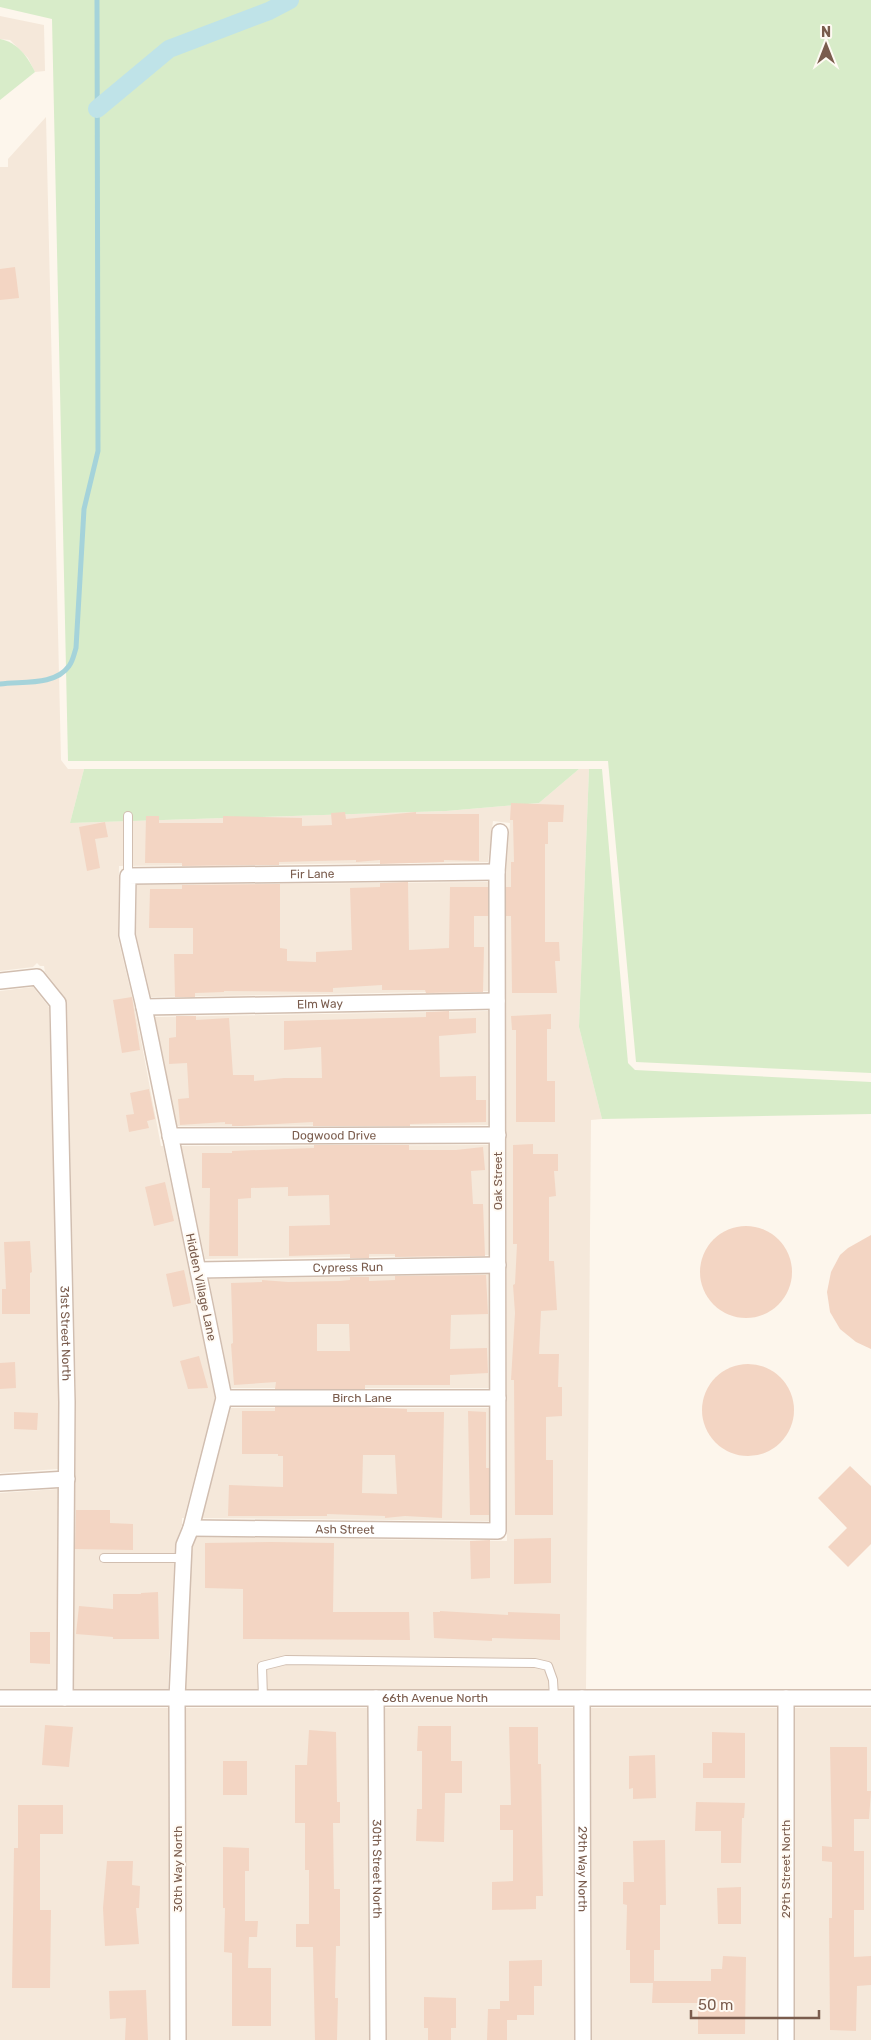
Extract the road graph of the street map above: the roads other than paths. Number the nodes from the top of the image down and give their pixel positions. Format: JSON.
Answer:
{"nodes":[{"id":1,"x":128,"y":816,"type":"dead end"},
{"id":2,"x":500,"y":832,"type":"dead end"},
{"id":3,"x":497,"y":872,"type":"junction"},
{"id":4,"x":128,"y":876,"type":"junction"},
{"id":5,"x":0,"y":981,"type":"edge"},
{"id":6,"x":497,"y":1001,"type":"junction"},
{"id":7,"x":144,"y":1007,"type":"junction"},
{"id":8,"x":498,"y":1135,"type":"junction"},
{"id":9,"x":170,"y":1136,"type":"junction"},
{"id":10,"x":498,"y":1264,"type":"junction"},
{"id":11,"x":198,"y":1270,"type":"junction"},
{"id":12,"x":224,"y":1398,"type":"junction"},
{"id":13,"x":498,"y":1398,"type":"junction"},
{"id":14,"x":67,"y":1478,"type":"junction"},
{"id":15,"x":0,"y":1483,"type":"edge"},
{"id":16,"x":191,"y":1528,"type":"junction"},
{"id":17,"x":498,"y":1531,"type":"joint"},
{"id":18,"x":104,"y":1558,"type":"dead end"},
{"id":19,"x":183,"y":1558,"type":"junction"},
{"id":20,"x":0,"y":1698,"type":"edge"},
{"id":21,"x":65,"y":1698,"type":"junction"},
{"id":22,"x":177,"y":1698,"type":"junction"},
{"id":23,"x":263,"y":1698,"type":"junction"},
{"id":24,"x":376,"y":1698,"type":"junction"},
{"id":25,"x":554,"y":1698,"type":"junction"},
{"id":26,"x":582,"y":1698,"type":"junction"},
{"id":27,"x":786,"y":1698,"type":"junction"},
{"id":28,"x":871,"y":1698,"type":"edge"},
{"id":29,"x":178,"y":2040,"type":"edge"},
{"id":30,"x":378,"y":2040,"type":"edge"},
{"id":31,"x":583,"y":2040,"type":"edge"},
{"id":32,"x":786,"y":2040,"type":"edge"}],
"edges":[{"from":1,"to":4,"type":"lane"},
{"from":2,"to":3,"type":"street","name":"Oak Street"},
{"from":3,"to":4,"type":"street","name":"Fir Lane"},
{"from":3,"to":6,"type":"street","name":"Oak Street"},
{"from":4,"to":7,"type":"street","name":"Hidden Village Lane"},
{"from":5,"to":14,"type":"street","name":"31st Street North"},
{"from":6,"to":7,"type":"street","name":"Elm Way"},
{"from":6,"to":8,"type":"street","name":"Oak Street"},
{"from":7,"to":9,"type":"street","name":"Hidden Village Lane"},
{"from":8,"to":9,"type":"street","name":"Dogwood Drive"},
{"from":8,"to":10,"type":"street","name":"Oak Street"},
{"from":9,"to":11,"type":"street","name":"Hidden Village Lane"},
{"from":10,"to":11,"type":"street","name":"Cypress Run"},
{"from":10,"to":13,"type":"street","name":"Oak Street"},
{"from":11,"to":12,"type":"street","name":"Hidden Village Lane"},
{"from":12,"to":13,"type":"street","name":"Birch Lane"},
{"from":12,"to":16,"type":"street","name":"Hidden Village Lane"},
{"from":13,"to":17,"type":"street","name":"Oak Street"},
{"from":14,"to":15,"type":"street"},
{"from":14,"to":21,"type":"street","name":"31st Street North"},
{"from":16,"to":17,"type":"street","name":"Ash Street"},
{"from":16,"to":19,"type":"street","name":"Hidden Village Lane"},
{"from":18,"to":19,"type":"lane"},
{"from":19,"to":22,"type":"street","name":"Hidden Village Lane"},
{"from":20,"to":21,"type":"street","name":"66th Avenue North"},
{"from":21,"to":22,"type":"street","name":"66th Avenue North"},
{"from":22,"to":23,"type":"street","name":"66th Avenue North"},
{"from":22,"to":29,"type":"street","name":"30th Way North"},
{"from":23,"to":24,"type":"street","name":"66th Avenue North"},
{"from":23,"to":25,"type":"lane"},
{"from":24,"to":25,"type":"street","name":"66th Avenue North"},
{"from":24,"to":30,"type":"street","name":"30th Street North"},
{"from":25,"to":26,"type":"street","name":"66th Avenue North"},
{"from":26,"to":27,"type":"street","name":"66th Avenue North"},
{"from":26,"to":31,"type":"street","name":"29th Way North"},
{"from":27,"to":28,"type":"street","name":"66th Avenue North"},
{"from":27,"to":32,"type":"street","name":"29th Street North"}]}
